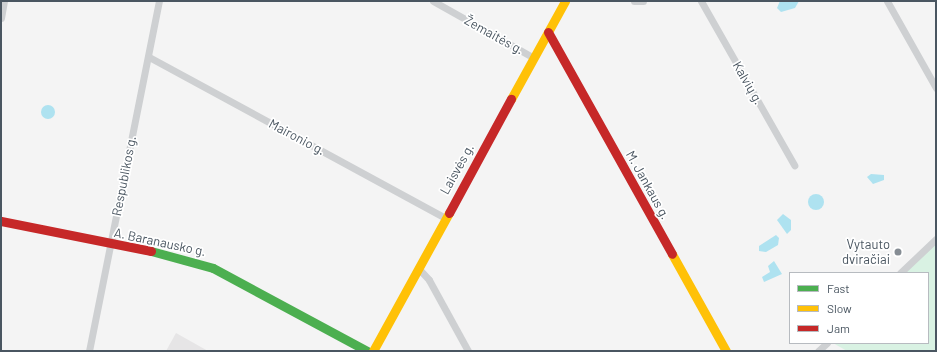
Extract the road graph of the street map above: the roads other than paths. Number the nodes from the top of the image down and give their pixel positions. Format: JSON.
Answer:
{"nodes":[{"id":1,"x":4,"y":1,"type":"edge"},
{"id":2,"x":150,"y":1,"type":"edge"},
{"id":3,"x":433,"y":1,"type":"edge"},
{"id":4,"x":565,"y":1,"type":"edge"},
{"id":5,"x":634,"y":1,"type":"edge"},
{"id":6,"x":643,"y":1,"type":"edge"},
{"id":7,"x":701,"y":1,"type":"edge"},
{"id":8,"x":886,"y":1,"type":"edge"},
{"id":9,"x":158,"y":4,"type":"edge"},
{"id":10,"x":1,"y":18,"type":"edge"},
{"id":11,"x":548,"y":32,"type":"junction"},
{"id":12,"x":148,"y":57,"type":"junction"},
{"id":13,"x":534,"y":58,"type":"junction"},
{"id":14,"x":936,"y":88,"type":"edge"},
{"id":15,"x":794,"y":165,"type":"dead end"},
{"id":16,"x":445,"y":218,"type":"junction"},
{"id":17,"x":1,"y":221,"type":"edge"},
{"id":18,"x":936,"y":239,"type":"edge"},
{"id":19,"x":110,"y":245,"type":"junction"},
{"id":20,"x":418,"y":268,"type":"junction"},
{"id":21,"x":901,"y":272,"type":"edge"},
{"id":22,"x":826,"y":344,"type":"edge"},
{"id":23,"x":89,"y":351,"type":"edge"},
{"id":24,"x":367,"y":351,"type":"edge"},
{"id":25,"x":373,"y":351,"type":"edge"},
{"id":26,"x":468,"y":351,"type":"edge"},
{"id":27,"x":726,"y":351,"type":"edge"},
{"id":28,"x":818,"y":351,"type":"edge"}],
"edges":[{"from":1,"to":10,"type":"street"},
{"from":2,"to":9,"type":"street"},
{"from":3,"to":13,"type":"street","name":"Žemaitės g."},
{"from":4,"to":11,"type":"street","name":"Laisvės g."},
{"from":5,"to":6,"type":"street"},
{"from":7,"to":15,"type":"street","name":"Kalvių g."},
{"from":8,"to":14,"type":"street"},
{"from":9,"to":12,"type":"street","name":"Respublikos g."},
{"from":11,"to":13,"type":"street","name":"Laisvės g."},
{"from":11,"to":27,"type":"street","name":"M. Jankaus g."},
{"from":12,"to":16,"type":"street","name":"Maironio g."},
{"from":12,"to":19,"type":"street","name":"Respublikos g."},
{"from":13,"to":16,"type":"street","name":"Laisvės g."},
{"from":16,"to":20,"type":"street","name":"Laisvės g."},
{"from":17,"to":19,"type":"street","name":"A. Baranausko g."},
{"from":18,"to":21,"type":"street"},
{"from":19,"to":23,"type":"street","name":"Respublikos g."},
{"from":19,"to":24,"type":"street","name":"A. Baranausko g."},
{"from":20,"to":25,"type":"street","name":"Laisvės g."},
{"from":20,"to":26,"type":"street"},
{"from":22,"to":28,"type":"street"}]}
